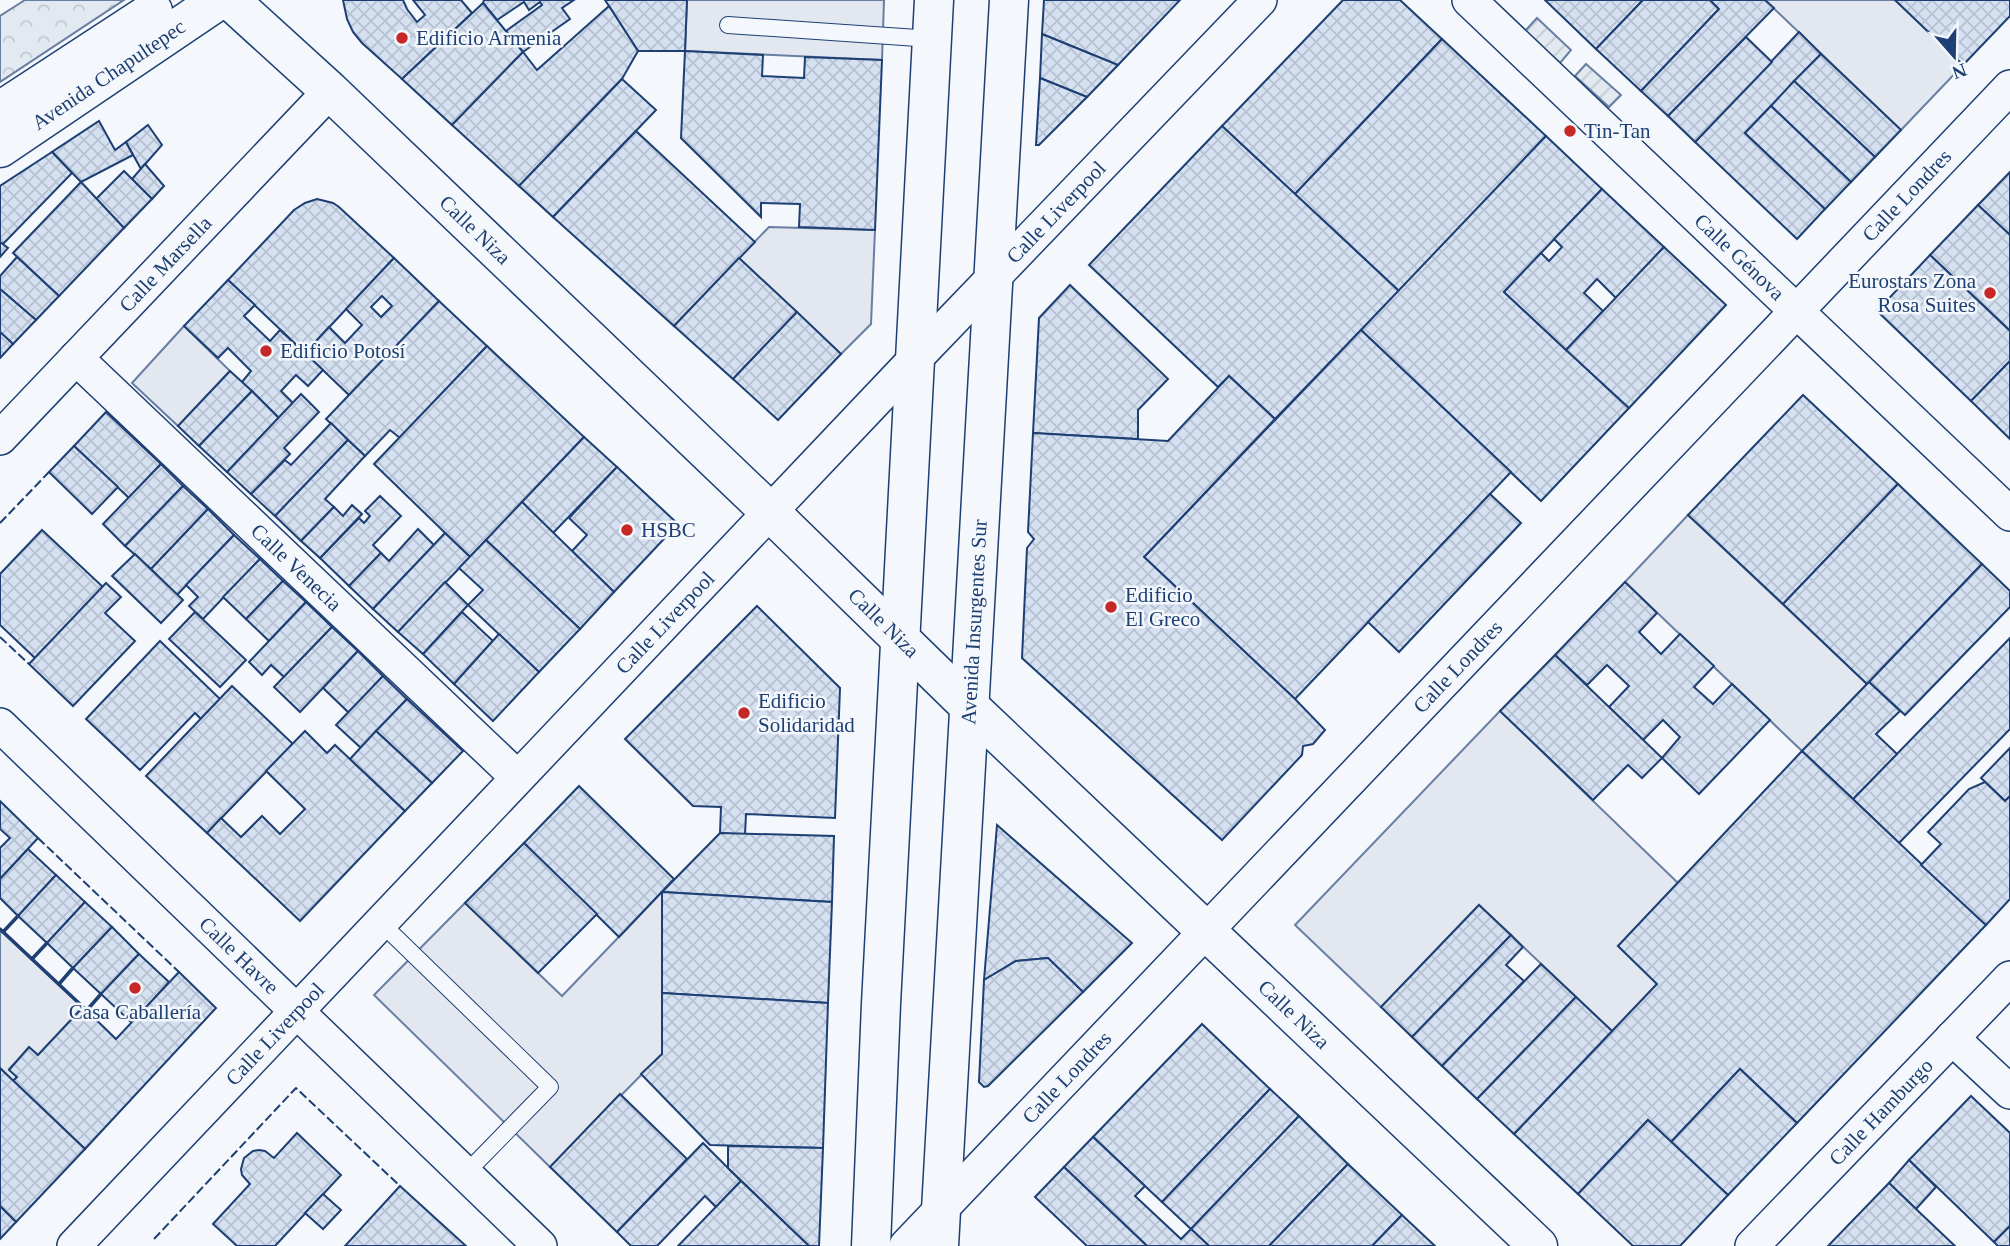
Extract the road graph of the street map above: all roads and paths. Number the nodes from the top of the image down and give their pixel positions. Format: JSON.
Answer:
{"nodes":[{"id":1,"x":219,"y":0,"type":"edge"},
{"id":2,"x":230,"y":0,"type":"edge"},
{"id":3,"x":934,"y":0,"type":"edge"},
{"id":4,"x":1009,"y":0,"type":"edge"},
{"id":5,"x":1260,"y":0,"type":"edge"},
{"id":6,"x":1469,"y":0,"type":"edge"},
{"id":7,"x":153,"y":11,"type":"dead end"},
{"id":8,"x":728,"y":25,"type":"dead end"},
{"id":9,"x":932,"y":39,"type":"junction"},
{"id":10,"x":2010,"y":88,"type":"edge"},
{"id":11,"x":330,"y":91,"type":"junction"},
{"id":12,"x":0,"y":111,"type":"edge"},
{"id":13,"x":0,"y":148,"type":"edge"},
{"id":14,"x":992,"y":281,"type":"junction"},
{"id":15,"x":1797,"y":311,"type":"junction"},
{"id":16,"x":76,"y":358,"type":"junction"},
{"id":17,"x":916,"y":358,"type":"junction"},
{"id":18,"x":0,"y":438,"type":"edge"},
{"id":19,"x":770,"y":512,"type":"junction"},
{"id":20,"x":2010,"y":514,"type":"edge"},
{"id":21,"x":901,"y":640,"type":"junction"},
{"id":22,"x":970,"y":707,"type":"junction"},
{"id":23,"x":0,"y":725,"type":"edge"},
{"id":24,"x":517,"y":777,"type":"junction"},
{"id":25,"x":380,"y":922,"type":"junction"},
{"id":26,"x":1206,"y":931,"type":"junction"},
{"id":27,"x":2010,"y":978,"type":"edge"},
{"id":28,"x":296,"y":1010,"type":"junction"},
{"id":29,"x":1952,"y":1038,"type":"junction"},
{"id":30,"x":2010,"y":1092,"type":"edge"},
{"id":31,"x":465,"y":1174,"type":"junction"},
{"id":32,"x":939,"y":1228,"type":"edge"},
{"id":33,"x":74,"y":1246,"type":"edge"},
{"id":34,"x":540,"y":1246,"type":"edge"},
{"id":35,"x":871,"y":1246,"type":"edge"},
{"id":36,"x":906,"y":1246,"type":"edge"},
{"id":37,"x":1538,"y":1246,"type":"edge"},
{"id":38,"x":1752,"y":1246,"type":"edge"}],
"edges":[{"from":1,"to":13,"type":"main road","name":"Avenida Chapultepec"},
{"from":2,"to":11,"type":"main road","name":"Calle Niza"},
{"from":3,"to":9,"type":"main road"},
{"from":4,"to":14,"type":"main road","name":"Avenida Insurgentes Sur"},
{"from":5,"to":14,"type":"street","name":"Calle Liverpool"},
{"from":6,"to":15,"type":"street","name":"Calle Génova"},
{"from":7,"to":12,"type":"main road","name":"Avenida Chapultepec"},
{"from":8,"to":9,"type":"lane"},
{"from":9,"to":17,"type":"main road"},
{"from":10,"to":15,"type":"street","name":"Calle Londres"},
{"from":11,"to":16,"type":"street","name":"Calle Marsella"},
{"from":11,"to":19,"type":"main road","name":"Calle Niza"},
{"from":14,"to":17,"type":"street","name":"Calle Liverpool"},
{"from":14,"to":22,"type":"main road","name":"Avenida Insurgentes Sur"},
{"from":15,"to":20,"type":"street","name":"Calle Génova"},
{"from":15,"to":26,"type":"street","name":"Calle Londres"},
{"from":16,"to":18,"type":"street","name":"Calle Marsella"},
{"from":16,"to":24,"type":"street","name":"Calle Venecia"},
{"from":17,"to":19,"type":"street","name":"Calle Liverpool"},
{"from":17,"to":21,"type":"main road"},
{"from":19,"to":21,"type":"main road","name":"Calle Niza"},
{"from":19,"to":24,"type":"street","name":"Calle Liverpool"},
{"from":21,"to":22,"type":"main road","name":"Calle Niza"},
{"from":21,"to":35,"type":"main road"},
{"from":22,"to":26,"type":"main road","name":"Calle Niza"},
{"from":22,"to":32,"type":"main road","name":"Avenida Insurgentes Sur"},
{"from":23,"to":28,"type":"street","name":"Calle Havre"},
{"from":24,"to":25,"type":"street","name":"Calle Liverpool"},
{"from":25,"to":28,"type":"street","name":"Calle Liverpool"},
{"from":25,"to":31,"type":"lane"},
{"from":26,"to":32,"type":"street","name":"Calle Londres"},
{"from":26,"to":37,"type":"main road","name":"Calle Niza"},
{"from":27,"to":29,"type":"street","name":"Calle Hamburgo"},
{"from":28,"to":31,"type":"street","name":"Calle Havre"},
{"from":28,"to":33,"type":"street","name":"Calle Liverpool"},
{"from":29,"to":30,"type":"street"},
{"from":29,"to":38,"type":"street","name":"Calle Hamburgo"},
{"from":31,"to":34,"type":"street","name":"Calle Havre"},
{"from":32,"to":36,"type":"street","name":"Calle Londres"}]}
